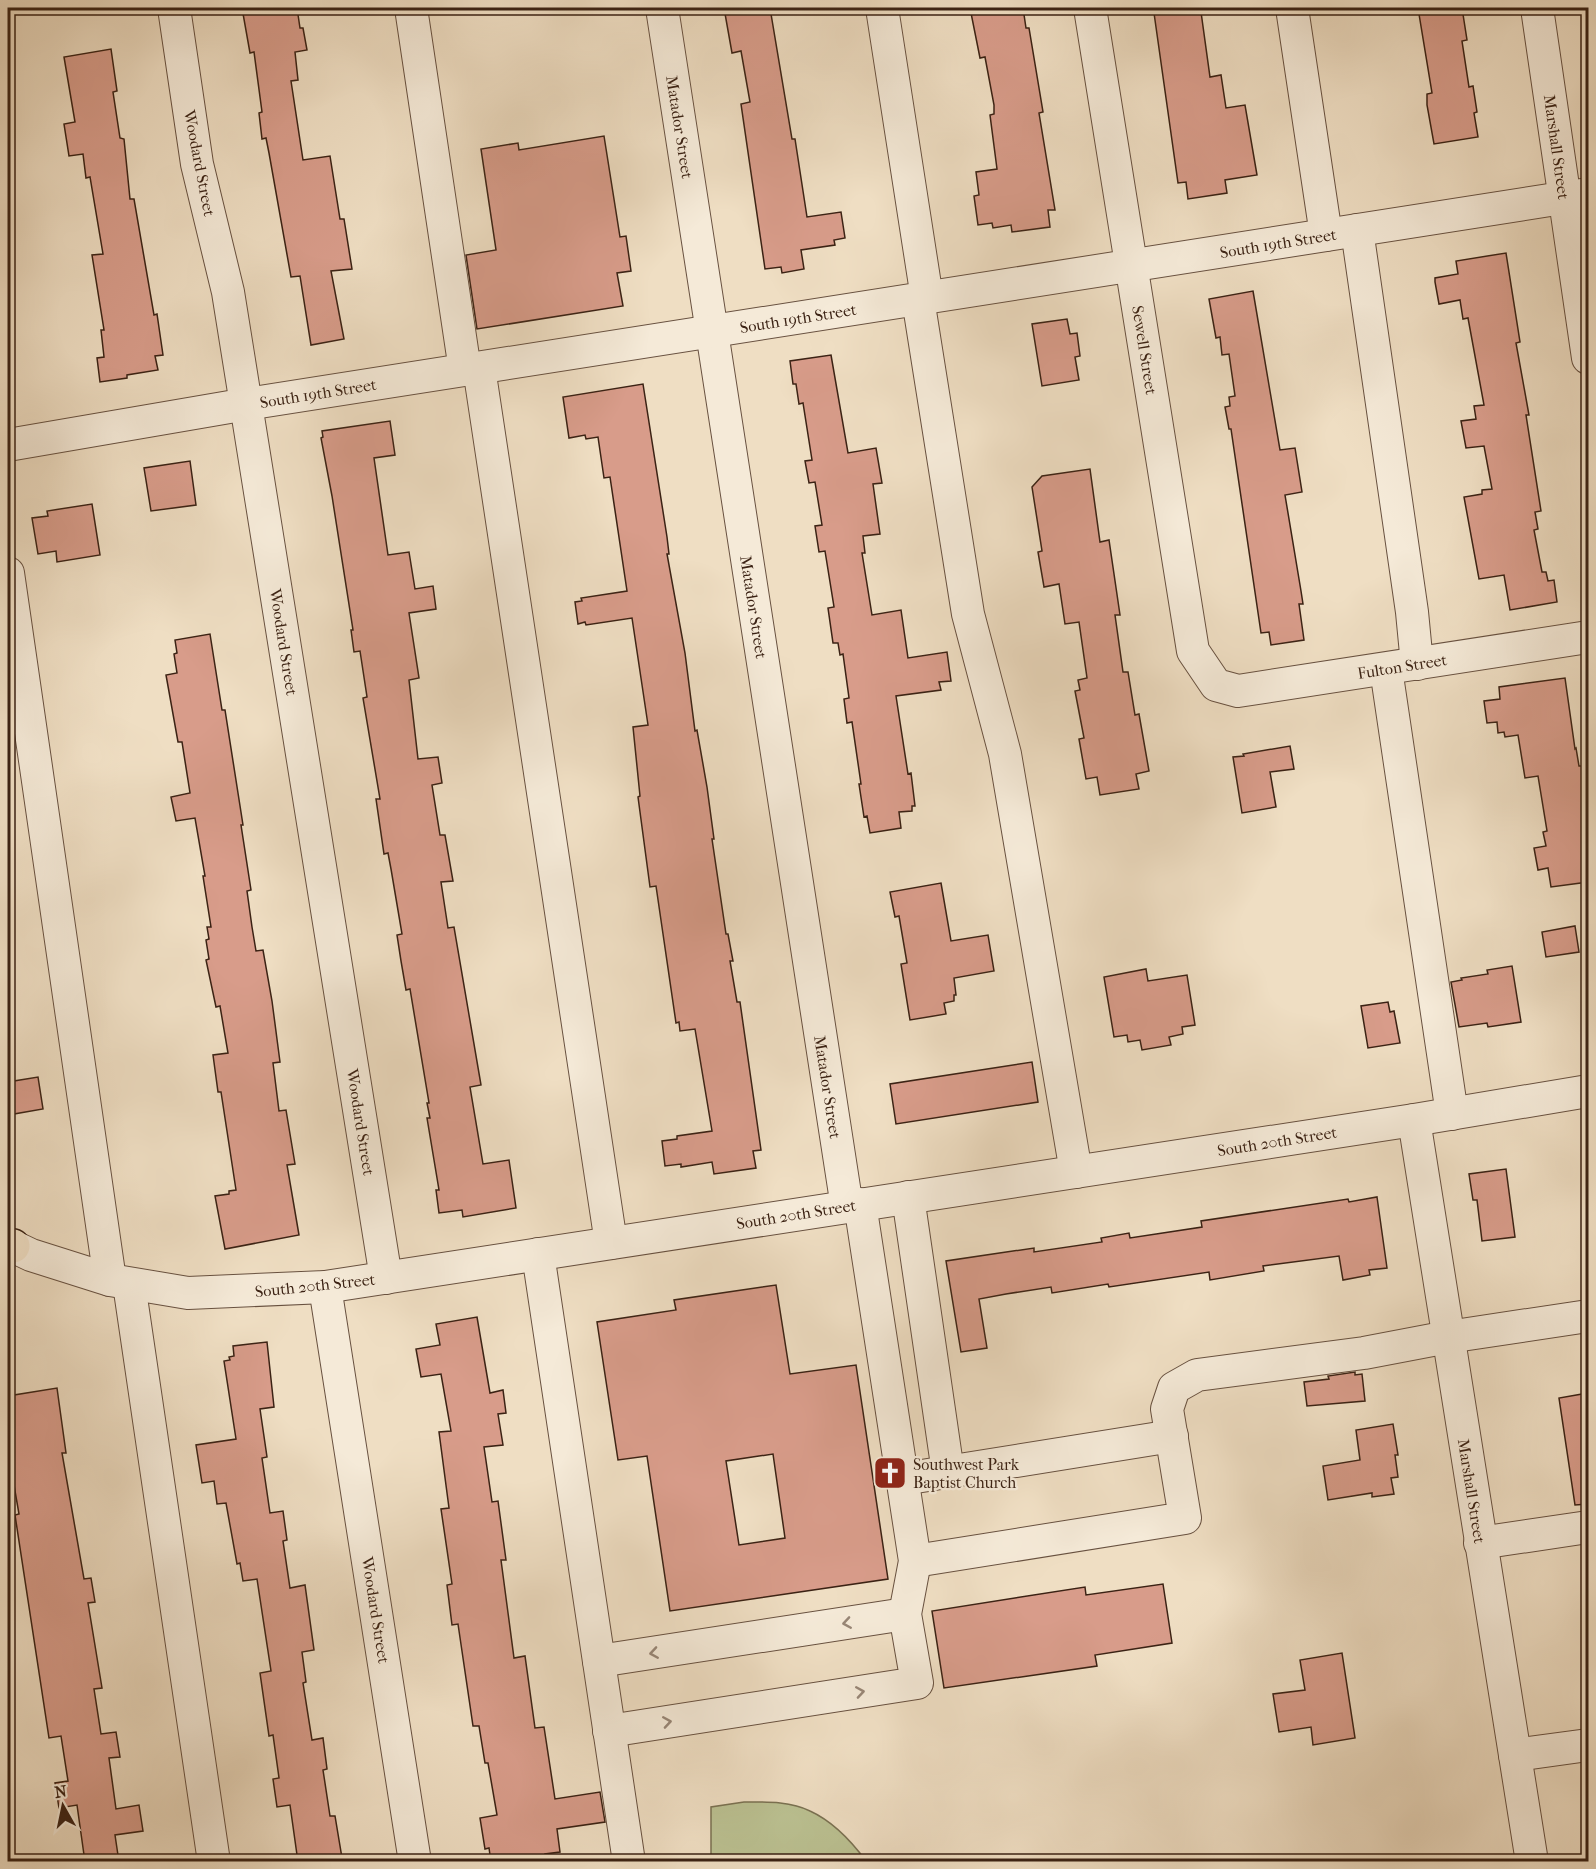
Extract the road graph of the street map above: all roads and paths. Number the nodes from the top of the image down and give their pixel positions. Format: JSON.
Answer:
{"nodes":[{"id":1,"x":174,"y":8,"type":"edge"},
{"id":2,"x":411,"y":8,"type":"edge"},
{"id":3,"x":662,"y":8,"type":"edge"},
{"id":4,"x":882,"y":8,"type":"edge"},
{"id":5,"x":1090,"y":8,"type":"edge"},
{"id":6,"x":1292,"y":8,"type":"edge"},
{"id":7,"x":1537,"y":8,"type":"edge"},
{"id":8,"x":1576,"y":196,"type":"edge"},
{"id":9,"x":1357,"y":230,"type":"junction"},
{"id":10,"x":1326,"y":235,"type":"junction"},
{"id":11,"x":1132,"y":265,"type":"junction"},
{"id":12,"x":923,"y":298,"type":"junction"},
{"id":13,"x":712,"y":331,"type":"junction"},
{"id":14,"x":1588,"y":358,"type":"edge"},
{"id":15,"x":472,"y":369,"type":"junction"},
{"id":16,"x":247,"y":404,"type":"junction"},
{"id":17,"x":8,"y":445,"type":"edge"},
{"id":18,"x":8,"y":573,"type":"edge"},
{"id":19,"x":1588,"y":637,"type":"edge"},
{"id":20,"x":1417,"y":664,"type":"junction"},
{"id":21,"x":1386,"y":669,"type":"junction"},
{"id":22,"x":1216,"y":685,"type":"joint"},
{"id":23,"x":1588,"y":1091,"type":"edge"},
{"id":24,"x":1452,"y":1114,"type":"junction"},
{"id":25,"x":1414,"y":1120,"type":"junction"},
{"id":26,"x":1076,"y":1172,"type":"junction"},
{"id":27,"x":908,"y":1197,"type":"junction"},
{"id":28,"x":854,"y":1206,"type":"junction"},
{"id":29,"x":611,"y":1243,"type":"junction"},
{"id":30,"x":9,"y":1246,"type":"edge"},
{"id":31,"x":538,"y":1254,"type":"junction"},
{"id":32,"x":386,"y":1278,"type":"junction"},
{"id":33,"x":119,"y":1282,"type":"junction"},
{"id":34,"x":325,"y":1287,"type":"junction"},
{"id":35,"x":1588,"y":1316,"type":"edge"},
{"id":36,"x":1448,"y":1336,"type":"junction"},
{"id":37,"x":1172,"y":1436,"type":"junction"},
{"id":38,"x":948,"y":1472,"type":"junction"},
{"id":39,"x":903,"y":1479,"type":"junction"},
{"id":40,"x":1588,"y":1527,"type":"edge"},
{"id":41,"x":1480,"y":1543,"type":"junction"},
{"id":42,"x":915,"y":1561,"type":"junction"},
{"id":43,"x":905,"y":1614,"type":"junction"},
{"id":44,"x":599,"y":1661,"type":"junction"},
{"id":45,"x":609,"y":1731,"type":"junction"},
{"id":46,"x":1588,"y":1745,"type":"edge"},
{"id":47,"x":1515,"y":1755,"type":"junction"},
{"id":48,"x":214,"y":1862,"type":"edge"},
{"id":49,"x":415,"y":1862,"type":"edge"},
{"id":50,"x":629,"y":1862,"type":"edge"},
{"id":51,"x":1532,"y":1862,"type":"edge"}],
"edges":[{"from":1,"to":16,"type":"street","name":"Woodard Street"},
{"from":2,"to":15,"type":"street"},
{"from":3,"to":13,"type":"street","name":"Matador Street"},
{"from":4,"to":12,"type":"street"},
{"from":5,"to":11,"type":"street","name":"Sewell Street"},
{"from":6,"to":10,"type":"street"},
{"from":7,"to":8,"type":"street","name":"Marshall Street"},
{"from":8,"to":9,"type":"street","name":"South 19th Street"},
{"from":8,"to":14,"type":"street","name":"Marshall Street"},
{"from":9,"to":10,"type":"street","name":"South 19th Street"},
{"from":9,"to":20,"type":"street"},
{"from":10,"to":11,"type":"street","name":"South 19th Street"},
{"from":11,"to":12,"type":"street","name":"South 19th Street"},
{"from":11,"to":22,"type":"street","name":"Sewell Street"},
{"from":12,"to":13,"type":"street","name":"South 19th Street"},
{"from":12,"to":26,"type":"street"},
{"from":13,"to":15,"type":"street","name":"South 19th Street"},
{"from":13,"to":28,"type":"street","name":"Matador Street"},
{"from":15,"to":16,"type":"street","name":"South 19th Street"},
{"from":15,"to":29,"type":"street"},
{"from":16,"to":17,"type":"street","name":"South 19th Street"},
{"from":16,"to":32,"type":"street","name":"Woodard Street"},
{"from":18,"to":33,"type":"street"},
{"from":19,"to":20,"type":"street","name":"Fulton Street"},
{"from":20,"to":21,"type":"street","name":"Fulton Street"},
{"from":21,"to":22,"type":"street","name":"Fulton Street"},
{"from":21,"to":24,"type":"street"},
{"from":23,"to":24,"type":"street","name":"South 20th Street"},
{"from":24,"to":25,"type":"street","name":"South 20th Street"},
{"from":25,"to":26,"type":"street","name":"South 20th Street"},
{"from":25,"to":36,"type":"street","name":"Marshall Street"},
{"from":26,"to":27,"type":"street","name":"South 20th Street"},
{"from":27,"to":28,"type":"street","name":"South 20th Street"},
{"from":27,"to":38,"type":"street"},
{"from":28,"to":29,"type":"street","name":"South 20th Street"},
{"from":28,"to":39,"type":"street","name":"Matador Street"},
{"from":29,"to":31,"type":"street","name":"South 20th Street"},
{"from":30,"to":33,"type":"street","name":"South 20th Street"},
{"from":31,"to":32,"type":"street","name":"South 20th Street"},
{"from":31,"to":44,"type":"street"},
{"from":32,"to":34,"type":"street","name":"South 20th Street"},
{"from":33,"to":34,"type":"street","name":"South 20th Street"},
{"from":33,"to":48,"type":"street"},
{"from":34,"to":49,"type":"street","name":"Woodard Street"},
{"from":35,"to":36,"type":"street"},
{"from":36,"to":37,"type":"street"},
{"from":36,"to":41,"type":"street","name":"Marshall Street"},
{"from":37,"to":38,"type":"street"},
{"from":37,"to":42,"type":"street"},
{"from":38,"to":39,"type":"street"},
{"from":39,"to":42,"type":"street","name":"Matador Street"},
{"from":40,"to":41,"type":"street"},
{"from":41,"to":47,"type":"street","name":"Marshall Street"},
{"from":42,"to":43,"type":"street","name":"Matador Street"},
{"from":43,"to":44,"type":"street","one_way":true},
{"from":45,"to":43,"type":"street","one_way":true},
{"from":44,"to":45,"type":"street"},
{"from":45,"to":50,"type":"street"},
{"from":46,"to":47,"type":"street"},
{"from":47,"to":51,"type":"street","name":"Marshall Street"}]}
